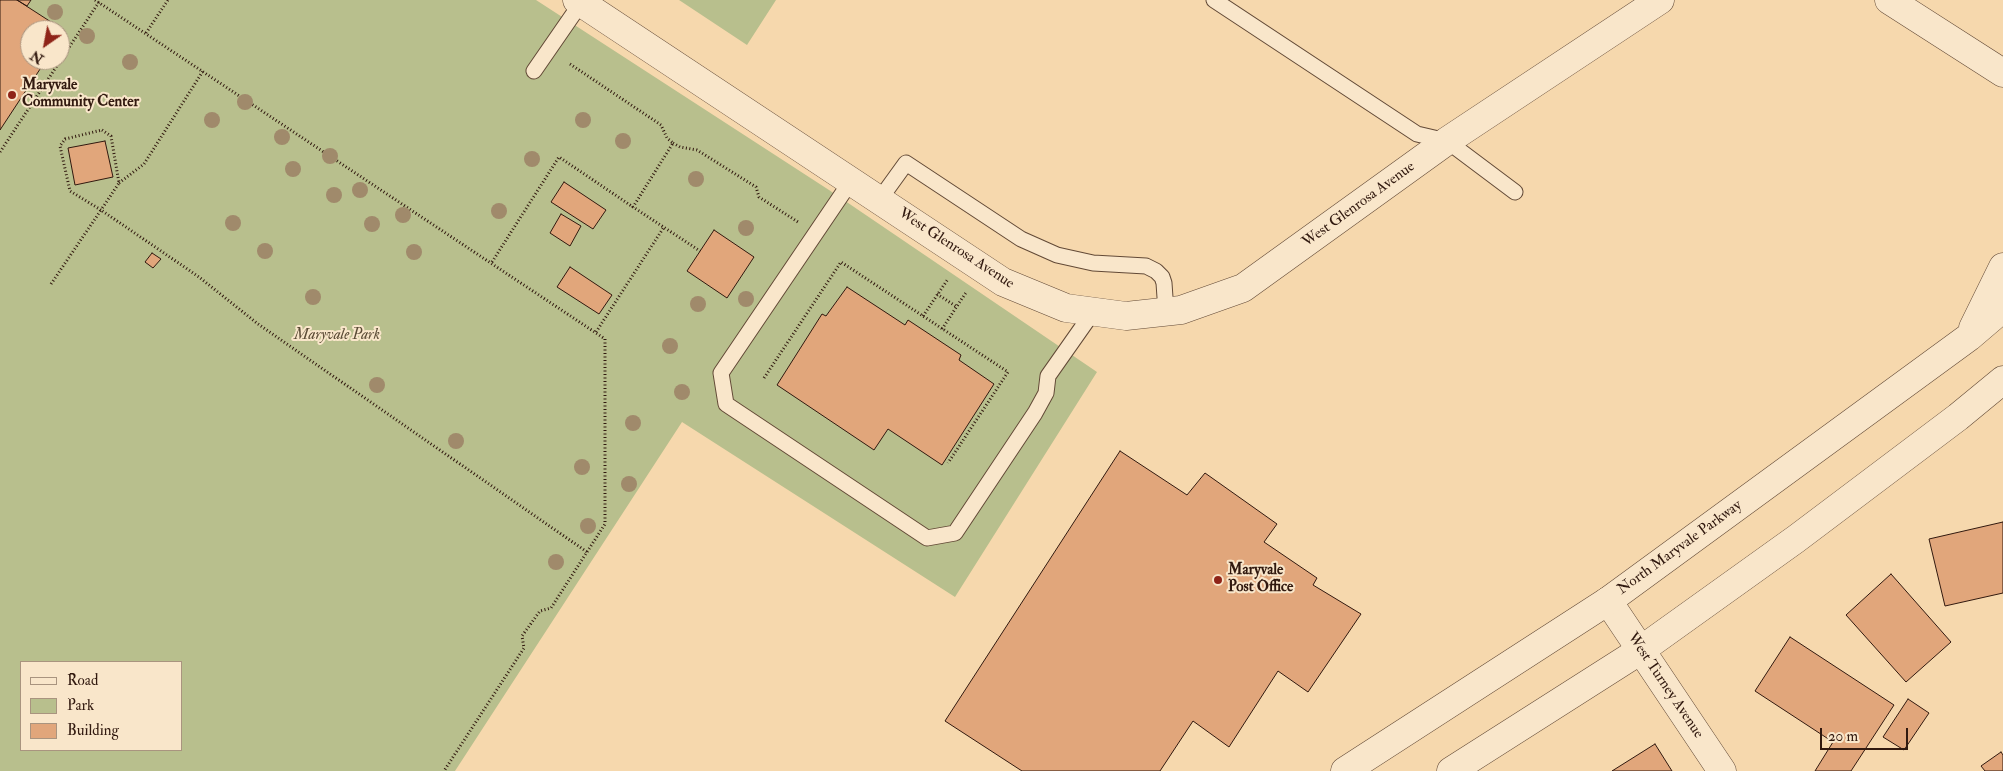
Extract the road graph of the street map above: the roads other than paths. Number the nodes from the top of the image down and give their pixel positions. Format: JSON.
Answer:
{"nodes":[{"id":1,"x":1214,"y":0,"type":"edge"},
{"id":2,"x":1660,"y":0,"type":"edge"},
{"id":3,"x":1889,"y":0,"type":"edge"},
{"id":4,"x":579,"y":1,"type":"edge"},
{"id":5,"x":534,"y":71,"type":"dead end"},
{"id":6,"x":2003,"y":74,"type":"edge"},
{"id":7,"x":1447,"y":141,"type":"junction"},
{"id":8,"x":851,"y":181,"type":"junction"},
{"id":9,"x":1515,"y":192,"type":"dead end"},
{"id":10,"x":880,"y":199,"type":"junction"},
{"id":11,"x":2003,"y":266,"type":"edge"},
{"id":12,"x":2003,"y":308,"type":"edge"},
{"id":13,"x":1093,"y":312,"type":"junction"},
{"id":14,"x":1166,"y":312,"type":"junction"},
{"id":15,"x":1969,"y":337,"type":"junction"},
{"id":16,"x":2003,"y":380,"type":"edge"},
{"id":17,"x":1608,"y":601,"type":"junction"},
{"id":18,"x":1641,"y":650,"type":"junction"},
{"id":19,"x":1345,"y":771,"type":"edge"},
{"id":20,"x":1451,"y":771,"type":"edge"},
{"id":21,"x":1722,"y":771,"type":"edge"}],
"edges":[{"from":1,"to":7,"type":"lane"},
{"from":2,"to":7,"type":"street","name":"West Glenrosa Avenue"},
{"from":3,"to":6,"type":"street"},
{"from":4,"to":5,"type":"lane"},
{"from":4,"to":8,"type":"street","name":"West Glenrosa Avenue"},
{"from":7,"to":9,"type":"lane"},
{"from":7,"to":14,"type":"street","name":"West Glenrosa Avenue"},
{"from":8,"to":10,"type":"street","name":"West Glenrosa Avenue"},
{"from":8,"to":13,"type":"lane"},
{"from":10,"to":13,"type":"street","name":"West Glenrosa Avenue"},
{"from":10,"to":14,"type":"lane"},
{"from":11,"to":15,"type":"street"},
{"from":12,"to":15,"type":"street","name":"North Maryvale Parkway"},
{"from":13,"to":14,"type":"street","name":"West Glenrosa Avenue"},
{"from":15,"to":17,"type":"street","name":"North Maryvale Parkway"},
{"from":16,"to":18,"type":"street"},
{"from":17,"to":18,"type":"street","name":"West Turney Avenue"},
{"from":17,"to":19,"type":"street","name":"North Maryvale Parkway"},
{"from":18,"to":20,"type":"street"},
{"from":18,"to":21,"type":"street","name":"West Turney Avenue"}]}
